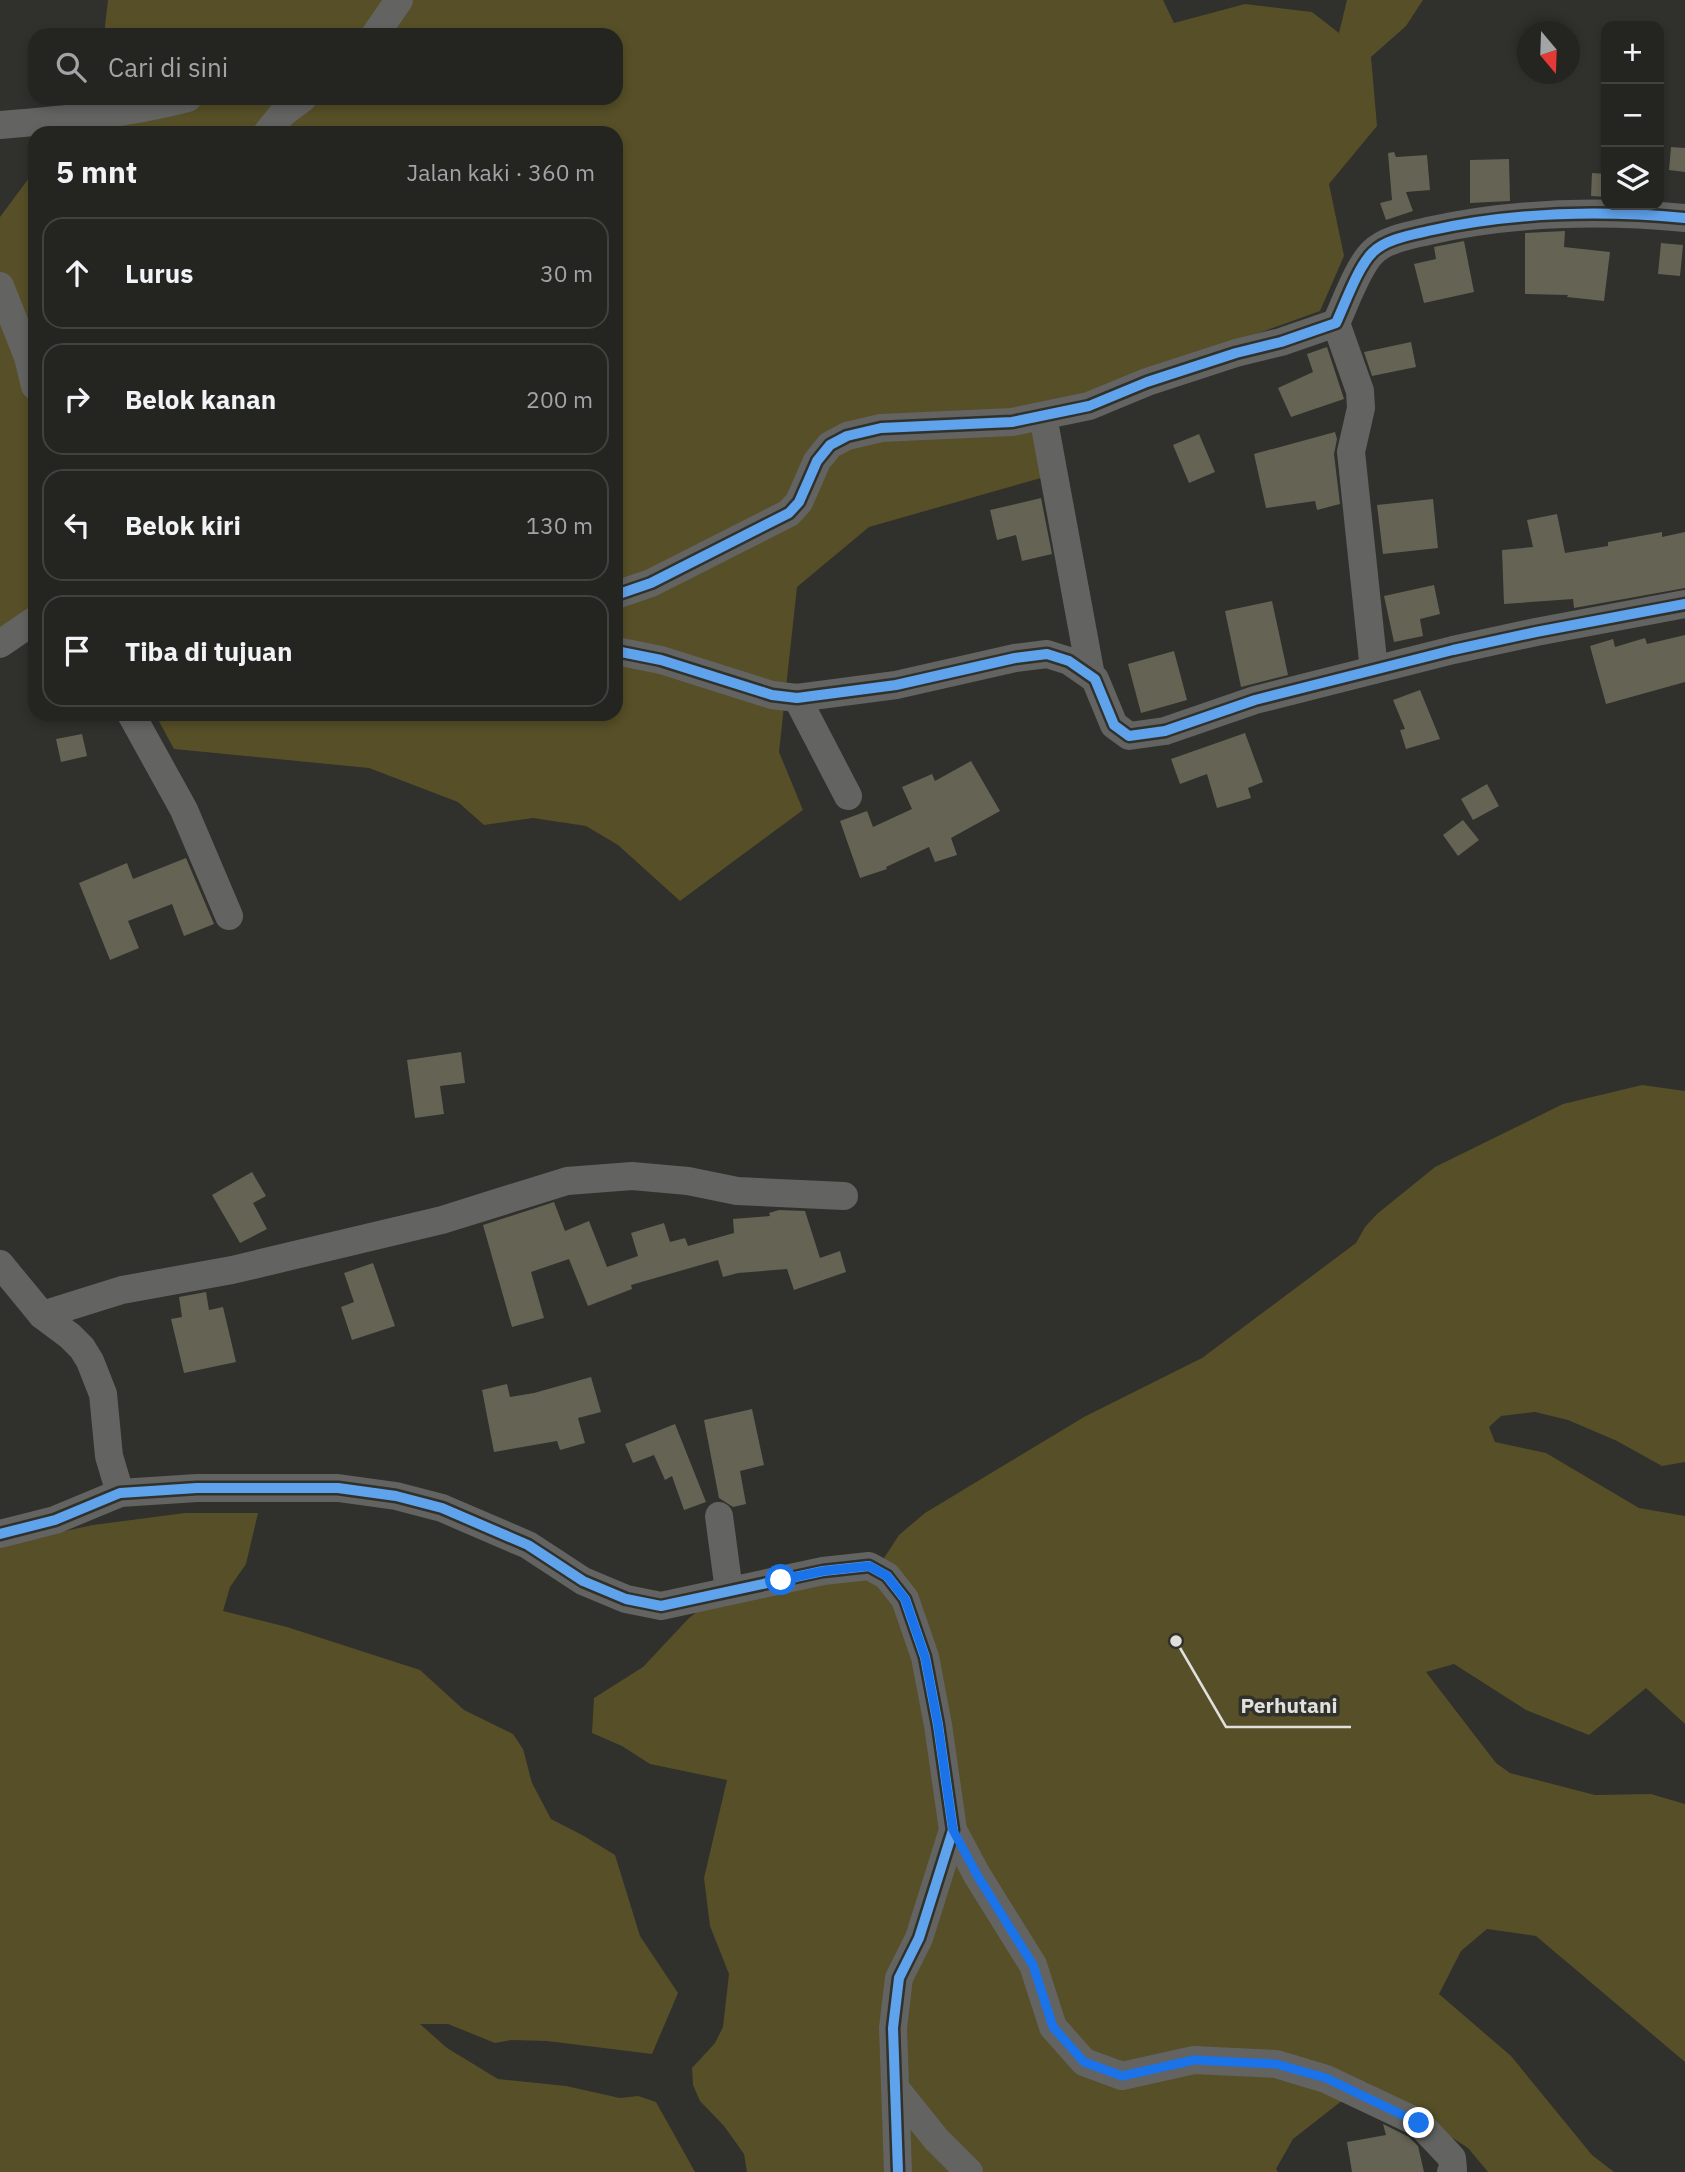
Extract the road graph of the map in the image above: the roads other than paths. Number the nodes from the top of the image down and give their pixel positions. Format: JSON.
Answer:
{"nodes":[{"id":1,"x":399,"y":0,"type":"edge"},
{"id":2,"x":380,"y":28,"type":"edge"},
{"id":3,"x":163,"y":105,"type":"edge"},
{"id":4,"x":294,"y":105,"type":"edge"},
{"id":5,"x":0,"y":125,"type":"edge"},
{"id":6,"x":273,"y":126,"type":"edge"},
{"id":7,"x":1685,"y":218,"type":"edge"},
{"id":8,"x":0,"y":286,"type":"edge"},
{"id":9,"x":1336,"y":323,"type":"junction"},
{"id":10,"x":28,"y":357,"type":"edge"},
{"id":11,"x":1043,"y":415,"type":"junction"},
{"id":12,"x":623,"y":593,"type":"edge"},
{"id":13,"x":1685,"y":604,"type":"edge"},
{"id":14,"x":28,"y":625,"type":"edge"},
{"id":15,"x":0,"y":644,"type":"edge"},
{"id":16,"x":623,"y":652,"type":"edge"},
{"id":17,"x":1374,"y":670,"type":"junction"},
{"id":18,"x":1091,"y":676,"type":"junction"},
{"id":19,"x":797,"y":698,"type":"junction"},
{"id":20,"x":135,"y":721,"type":"edge"},
{"id":21,"x":848,"y":796,"type":"dead end"},
{"id":22,"x":229,"y":916,"type":"dead end"},
{"id":23,"x":844,"y":1196,"type":"dead end"},
{"id":24,"x":0,"y":1264,"type":"edge"},
{"id":25,"x":42,"y":1315,"type":"junction"},
{"id":26,"x":120,"y":1493,"type":"junction"},
{"id":27,"x":719,"y":1516,"type":"dead end"},
{"id":28,"x":0,"y":1534,"type":"edge"},
{"id":29,"x":729,"y":1591,"type":"junction"},
{"id":30,"x":953,"y":1830,"type":"junction"},
{"id":31,"x":896,"y":2089,"type":"junction"},
{"id":32,"x":898,"y":2172,"type":"edge"},
{"id":33,"x":969,"y":2172,"type":"edge"},
{"id":34,"x":1451,"y":2172,"type":"edge"}],
"edges":[{"from":1,"to":2,"type":"street"},
{"from":3,"to":5,"type":"street"},
{"from":4,"to":6,"type":"street"},
{"from":7,"to":9,"type":"street"},
{"from":8,"to":10,"type":"street"},
{"from":9,"to":11,"type":"street"},
{"from":9,"to":17,"type":"street"},
{"from":11,"to":12,"type":"street"},
{"from":11,"to":18,"type":"street"},
{"from":13,"to":17,"type":"street"},
{"from":14,"to":15,"type":"street"},
{"from":16,"to":19,"type":"street"},
{"from":17,"to":18,"type":"street"},
{"from":18,"to":19,"type":"street"},
{"from":19,"to":21,"type":"street"},
{"from":20,"to":22,"type":"street"},
{"from":23,"to":25,"type":"street"},
{"from":24,"to":25,"type":"street"},
{"from":25,"to":26,"type":"street"},
{"from":26,"to":28,"type":"street"},
{"from":26,"to":29,"type":"street"},
{"from":27,"to":29,"type":"street"},
{"from":29,"to":30,"type":"street"},
{"from":30,"to":31,"type":"street"},
{"from":30,"to":34,"type":"street"},
{"from":31,"to":32,"type":"street"},
{"from":31,"to":33,"type":"street"}]}
